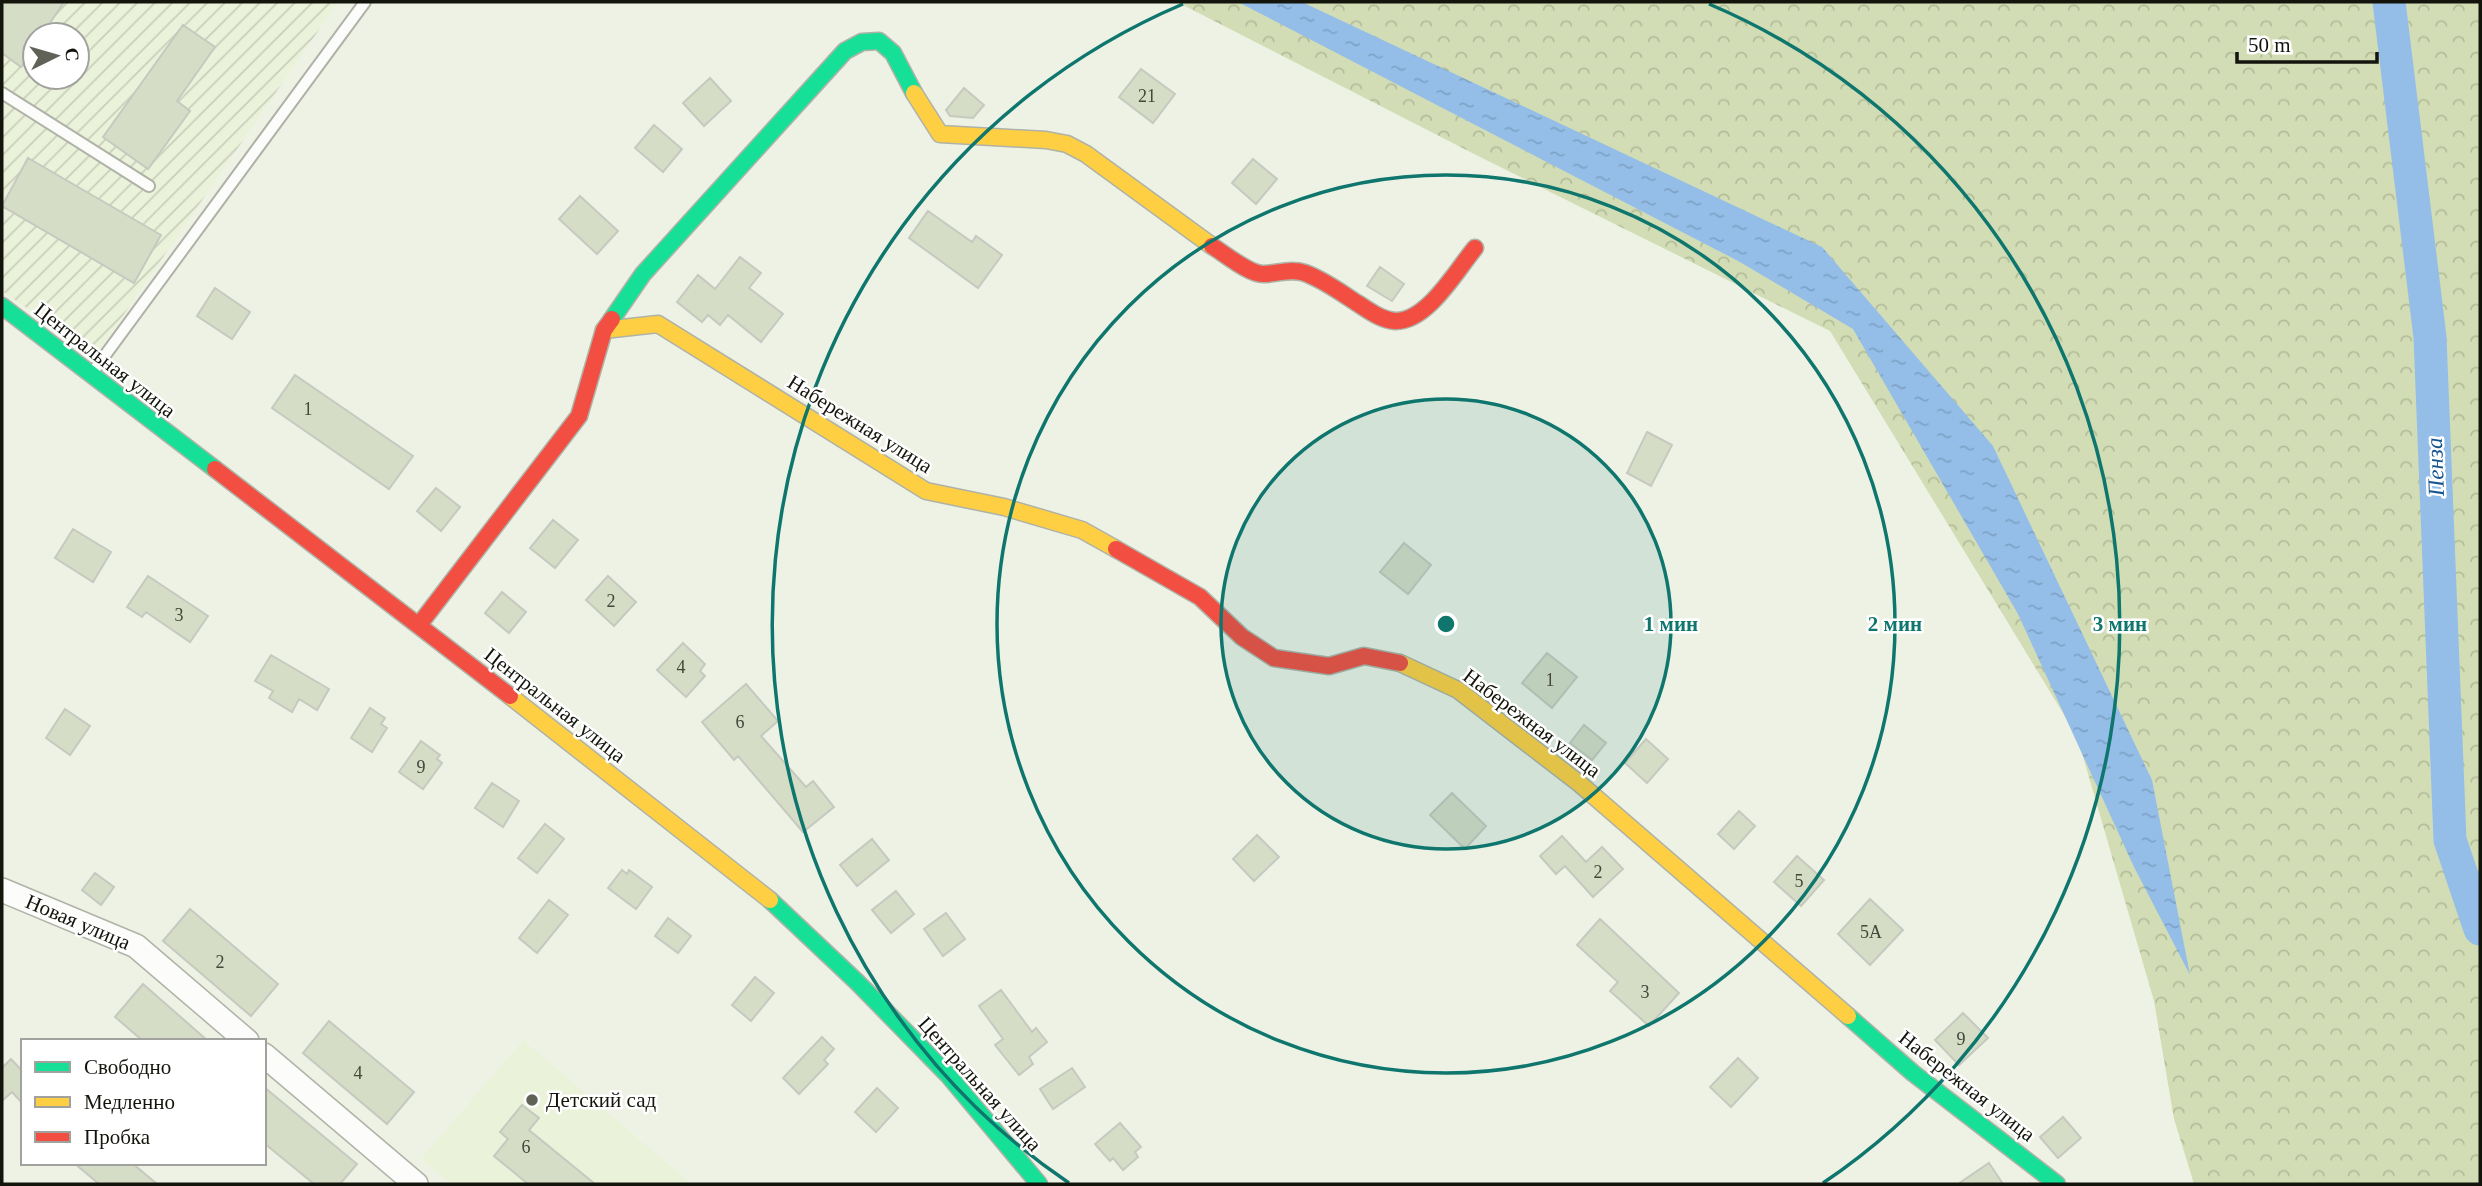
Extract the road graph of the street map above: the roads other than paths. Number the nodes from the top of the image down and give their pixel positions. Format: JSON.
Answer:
{"nodes":[{"id":1,"x":365,"y":2,"type":"edge"},
{"id":2,"x":2,"y":93,"type":"edge"},
{"id":3,"x":149,"y":186,"type":"dead end"},
{"id":4,"x":1475,"y":248,"type":"dead end"},
{"id":5,"x":2,"y":306,"type":"edge"},
{"id":6,"x":604,"y":330,"type":"junction"},
{"id":7,"x":90,"y":376,"type":"junction"},
{"id":8,"x":419,"y":625,"type":"junction"},
{"id":9,"x":2,"y":890,"type":"edge"},
{"id":10,"x":245,"y":1039,"type":"edge"},
{"id":11,"x":266,"y":1057,"type":"edge"},
{"id":12,"x":416,"y":1184,"type":"edge"},
{"id":13,"x":1039,"y":1184,"type":"edge"},
{"id":14,"x":2057,"y":1184,"type":"edge"}],
"edges":[{"from":1,"to":7,"type":"lane"},
{"from":2,"to":3,"type":"lane"},
{"from":4,"to":6,"type":"street"},
{"from":5,"to":7,"type":"street","name":"Центральная улица"},
{"from":6,"to":8,"type":"street"},
{"from":6,"to":14,"type":"street","name":"Набережная улица"},
{"from":7,"to":8,"type":"street","name":"Центральная улица"},
{"from":8,"to":13,"type":"street","name":"Центральная улица"},
{"from":9,"to":10,"type":"street","name":"Новая улица"},
{"from":11,"to":12,"type":"street"}]}
